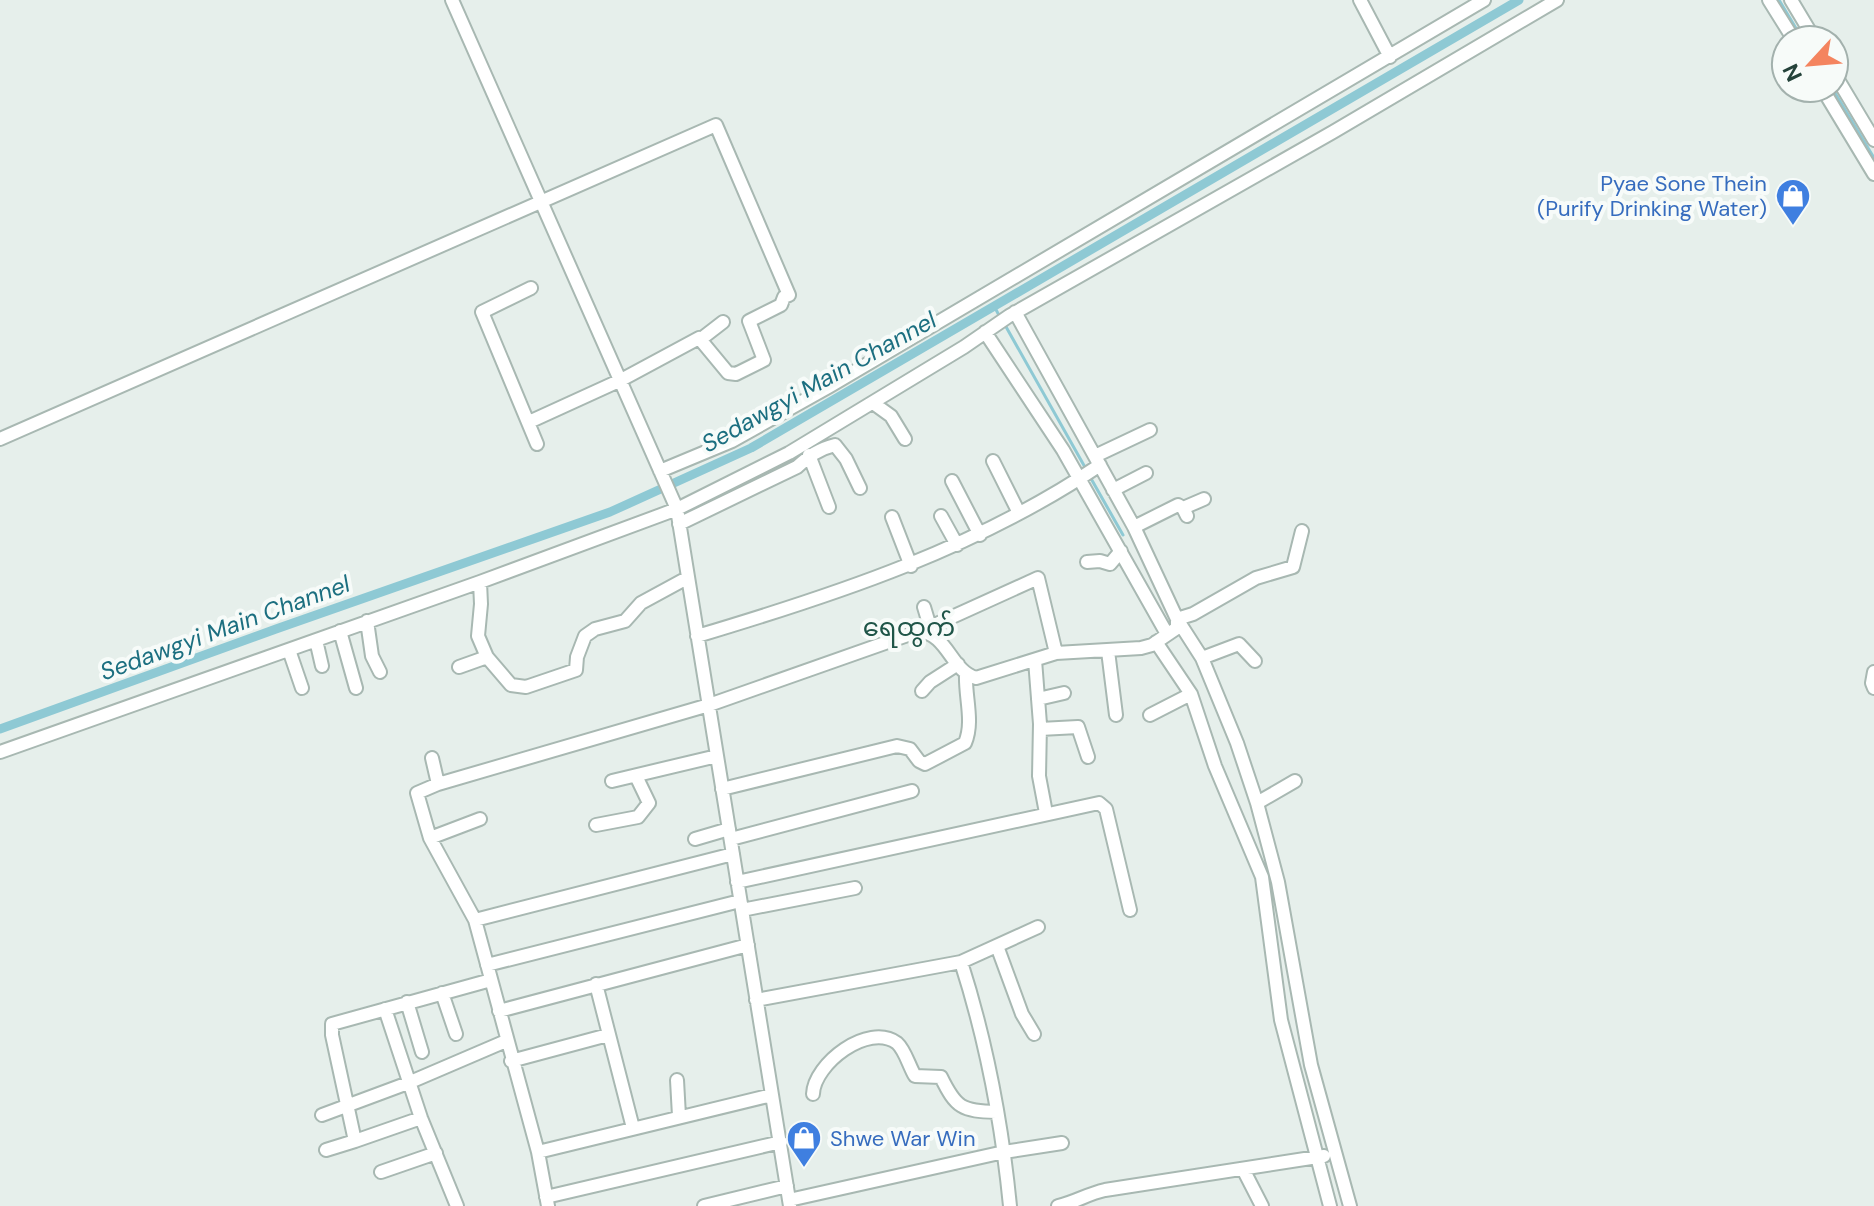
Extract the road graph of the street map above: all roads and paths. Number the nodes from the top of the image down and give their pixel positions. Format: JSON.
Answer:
{"nodes":[{"id":1,"x":452,"y":0,"type":"edge"},
{"id":2,"x":1360,"y":0,"type":"edge"},
{"id":3,"x":1484,"y":0,"type":"edge"},
{"id":4,"x":1557,"y":0,"type":"edge"},
{"id":5,"x":1769,"y":0,"type":"edge"},
{"id":6,"x":1791,"y":0,"type":"edge"},
{"id":7,"x":1784,"y":24,"type":"edge"},
{"id":8,"x":1805,"y":24,"type":"edge"},
{"id":9,"x":1390,"y":57,"type":"junction"},
{"id":10,"x":1850,"y":100,"type":"edge"},
{"id":11,"x":1832,"y":104,"type":"edge"},
{"id":12,"x":1874,"y":140,"type":"edge"},
{"id":13,"x":1874,"y":174,"type":"edge"},
{"id":14,"x":541,"y":201,"type":"junction"},
{"id":15,"x":531,"y":288,"type":"dead end"},
{"id":16,"x":1012,"y":314,"type":"junction"},
{"id":17,"x":723,"y":322,"type":"dead end"},
{"id":18,"x":990,"y":328,"type":"junction"},
{"id":19,"x":701,"y":339,"type":"junction"},
{"id":20,"x":621,"y":380,"type":"junction"},
{"id":21,"x":873,"y":403,"type":"junction"},
{"id":22,"x":529,"y":422,"type":"junction"},
{"id":23,"x":1150,"y":430,"type":"dead end"},
{"id":24,"x":0,"y":439,"type":"edge"},
{"id":25,"x":905,"y":439,"type":"dead end"},
{"id":26,"x":537,"y":444,"type":"dead end"},
{"id":27,"x":789,"y":453,"type":"junction"},
{"id":28,"x":809,"y":455,"type":"junction"},
{"id":29,"x":993,"y":461,"type":"dead end"},
{"id":30,"x":1097,"y":463,"type":"junction"},
{"id":31,"x":797,"y":467,"type":"junction"},
{"id":32,"x":661,"y":473,"type":"junction"},
{"id":33,"x":1146,"y":473,"type":"dead end"},
{"id":34,"x":1081,"y":476,"type":"junction"},
{"id":35,"x":952,"y":481,"type":"dead end"},
{"id":36,"x":860,"y":488,"type":"dead end"},
{"id":37,"x":1113,"y":490,"type":"junction"},
{"id":38,"x":1204,"y":499,"type":"dead end"},
{"id":39,"x":675,"y":505,"type":"junction"},
{"id":40,"x":829,"y":507,"type":"dead end"},
{"id":41,"x":1019,"y":513,"type":"junction"},
{"id":42,"x":941,"y":516,"type":"dead end"},
{"id":43,"x":892,"y":517,"type":"dead end"},
{"id":44,"x":679,"y":524,"type":"junction"},
{"id":45,"x":1134,"y":527,"type":"junction"},
{"id":46,"x":1302,"y":531,"type":"dead end"},
{"id":47,"x":980,"y":535,"type":"junction"},
{"id":48,"x":957,"y":545,"type":"junction"},
{"id":49,"x":1121,"y":551,"type":"junction"},
{"id":50,"x":1087,"y":562,"type":"dead end"},
{"id":51,"x":911,"y":566,"type":"junction"},
{"id":52,"x":687,"y":578,"type":"junction"},
{"id":53,"x":480,"y":582,"type":"junction"},
{"id":54,"x":924,"y":607,"type":"dead end"},
{"id":55,"x":367,"y":621,"type":"junction"},
{"id":56,"x":1173,"y":628,"type":"junction"},
{"id":57,"x":928,"y":629,"type":"junction"},
{"id":58,"x":340,"y":631,"type":"junction"},
{"id":59,"x":697,"y":636,"type":"junction"},
{"id":60,"x":316,"y":640,"type":"junction"},
{"id":61,"x":1156,"y":642,"type":"junction"},
{"id":62,"x":289,"y":650,"type":"junction"},
{"id":63,"x":1108,"y":651,"type":"junction"},
{"id":64,"x":1056,"y":653,"type":"junction"},
{"id":65,"x":487,"y":657,"type":"junction"},
{"id":66,"x":1202,"y":658,"type":"junction"},
{"id":67,"x":1035,"y":660,"type":"junction"},
{"id":68,"x":1255,"y":661,"type":"dead end"},
{"id":69,"x":322,"y":666,"type":"dead end"},
{"id":70,"x":459,"y":667,"type":"dead end"},
{"id":71,"x":380,"y":672,"type":"dead end"},
{"id":72,"x":1874,"y":672,"type":"edge"},
{"id":73,"x":963,"y":673,"type":"junction"},
{"id":74,"x":302,"y":688,"type":"dead end"},
{"id":75,"x":356,"y":688,"type":"dead end"},
{"id":76,"x":1874,"y":688,"type":"edge"},
{"id":77,"x":922,"y":691,"type":"dead end"},
{"id":78,"x":1064,"y":693,"type":"dead end"},
{"id":79,"x":1191,"y":694,"type":"junction"},
{"id":80,"x":958,"y":695,"type":"dead end"},
{"id":81,"x":1038,"y":699,"type":"junction"},
{"id":82,"x":709,"y":705,"type":"junction"},
{"id":83,"x":1116,"y":715,"type":"dead end"},
{"id":84,"x":1150,"y":715,"type":"dead end"},
{"id":85,"x":1040,"y":729,"type":"junction"},
{"id":86,"x":0,"y":752,"type":"edge"},
{"id":87,"x":717,"y":756,"type":"junction"},
{"id":88,"x":1088,"y":757,"type":"dead end"},
{"id":89,"x":432,"y":758,"type":"dead end"},
{"id":90,"x":636,"y":776,"type":"junction"},
{"id":91,"x":612,"y":781,"type":"dead end"},
{"id":92,"x":1295,"y":781,"type":"dead end"},
{"id":93,"x":438,"y":784,"type":"junction"},
{"id":94,"x":722,"y":789,"type":"junction"},
{"id":95,"x":912,"y":791,"type":"dead end"},
{"id":96,"x":1257,"y":803,"type":"junction"},
{"id":97,"x":1046,"y":813,"type":"junction"},
{"id":98,"x":480,"y":819,"type":"dead end"},
{"id":99,"x":596,"y":825,"type":"dead end"},
{"id":100,"x":730,"y":834,"type":"junction"},
{"id":101,"x":430,"y":838,"type":"junction"},
{"id":102,"x":695,"y":839,"type":"dead end"},
{"id":103,"x":733,"y":854,"type":"junction"},
{"id":104,"x":737,"y":882,"type":"junction"},
{"id":105,"x":855,"y":888,"type":"dead end"},
{"id":106,"x":741,"y":905,"type":"junction"},
{"id":107,"x":1130,"y":910,"type":"dead end"},
{"id":108,"x":475,"y":920,"type":"junction"},
{"id":109,"x":1038,"y":927,"type":"dead end"},
{"id":110,"x":748,"y":945,"type":"junction"},
{"id":111,"x":997,"y":946,"type":"junction"},
{"id":112,"x":961,"y":962,"type":"junction"},
{"id":113,"x":487,"y":965,"type":"junction"},
{"id":114,"x":491,"y":980,"type":"junction"},
{"id":115,"x":596,"y":984,"type":"junction"},
{"id":116,"x":1278,"y":984,"type":"junction"},
{"id":117,"x":1296,"y":984,"type":"junction"},
{"id":118,"x":442,"y":993,"type":"junction"},
{"id":119,"x":756,"y":1000,"type":"junction"},
{"id":120,"x":407,"y":1002,"type":"junction"},
{"id":121,"x":385,"y":1009,"type":"junction"},
{"id":122,"x":499,"y":1011,"type":"junction"},
{"id":123,"x":456,"y":1034,"type":"dead end"},
{"id":124,"x":1034,"y":1034,"type":"dead end"},
{"id":125,"x":608,"y":1035,"type":"junction"},
{"id":126,"x":506,"y":1041,"type":"junction"},
{"id":127,"x":422,"y":1052,"type":"dead end"},
{"id":128,"x":511,"y":1061,"type":"junction"},
{"id":129,"x":677,"y":1080,"type":"dead end"},
{"id":130,"x":408,"y":1083,"type":"junction"},
{"id":131,"x":813,"y":1094,"type":"dead end"},
{"id":132,"x":772,"y":1095,"type":"junction"},
{"id":133,"x":346,"y":1105,"type":"junction"},
{"id":134,"x":996,"y":1112,"type":"junction"},
{"id":135,"x":322,"y":1115,"type":"dead end"},
{"id":136,"x":679,"y":1116,"type":"junction"},
{"id":137,"x":421,"y":1118,"type":"junction"},
{"id":138,"x":633,"y":1128,"type":"junction"},
{"id":139,"x":355,"y":1141,"type":"junction"},
{"id":140,"x":781,"y":1142,"type":"junction"},
{"id":141,"x":1062,"y":1143,"type":"dead end"},
{"id":142,"x":326,"y":1150,"type":"dead end"},
{"id":143,"x":538,"y":1152,"type":"junction"},
{"id":144,"x":1004,"y":1152,"type":"junction"},
{"id":145,"x":436,"y":1153,"type":"junction"},
{"id":146,"x":1335,"y":1153,"type":"junction"},
{"id":147,"x":1316,"y":1157,"type":"junction"},
{"id":148,"x":1243,"y":1169,"type":"junction"},
{"id":149,"x":381,"y":1172,"type":"dead end"},
{"id":150,"x":787,"y":1186,"type":"junction"},
{"id":151,"x":547,"y":1202,"type":"edge"},
{"id":152,"x":790,"y":1203,"type":"edge"},
{"id":153,"x":457,"y":1206,"type":"edge"},
{"id":154,"x":704,"y":1206,"type":"edge"},
{"id":155,"x":1010,"y":1206,"type":"edge"},
{"id":156,"x":1058,"y":1206,"type":"edge"},
{"id":157,"x":1262,"y":1206,"type":"edge"},
{"id":158,"x":1330,"y":1206,"type":"edge"},
{"id":159,"x":1350,"y":1206,"type":"edge"}],
"edges":[{"from":1,"to":14,"type":"street"},
{"from":2,"to":9,"type":"street"},
{"from":3,"to":9,"type":"street"},
{"from":4,"to":16,"type":"street"},
{"from":5,"to":7,"type":"street"},
{"from":6,"to":8,"type":"street"},
{"from":9,"to":32,"type":"street"},
{"from":10,"to":12,"type":"street"},
{"from":11,"to":13,"type":"street"},
{"from":14,"to":19,"type":"street"},
{"from":14,"to":20,"type":"street"},
{"from":14,"to":24,"type":"street"},
{"from":15,"to":22,"type":"street"},
{"from":16,"to":18,"type":"street"},
{"from":16,"to":30,"type":"street"},
{"from":17,"to":19,"type":"street"},
{"from":18,"to":21,"type":"street"},
{"from":18,"to":34,"type":"street"},
{"from":19,"to":20,"type":"street"},
{"from":20,"to":22,"type":"street"},
{"from":20,"to":32,"type":"street"},
{"from":21,"to":25,"type":"street"},
{"from":21,"to":27,"type":"street"},
{"from":22,"to":26,"type":"street"},
{"from":23,"to":30,"type":"street"},
{"from":27,"to":31,"type":"street"},
{"from":27,"to":39,"type":"street"},
{"from":28,"to":31,"type":"street"},
{"from":28,"to":36,"type":"street"},
{"from":28,"to":40,"type":"street"},
{"from":29,"to":41,"type":"street"},
{"from":30,"to":34,"type":"street"},
{"from":30,"to":37,"type":"street"},
{"from":31,"to":44,"type":"street"},
{"from":32,"to":39,"type":"street"},
{"from":33,"to":37,"type":"street"},
{"from":34,"to":41,"type":"street"},
{"from":34,"to":49,"type":"street"},
{"from":35,"to":47,"type":"street"},
{"from":37,"to":45,"type":"street"},
{"from":38,"to":45,"type":"street"},
{"from":39,"to":44,"type":"street"},
{"from":39,"to":53,"type":"street"},
{"from":41,"to":47,"type":"street"},
{"from":42,"to":48,"type":"street"},
{"from":43,"to":51,"type":"street"},
{"from":44,"to":52,"type":"street"},
{"from":45,"to":56,"type":"street"},
{"from":46,"to":56,"type":"street"},
{"from":47,"to":48,"type":"street"},
{"from":48,"to":51,"type":"street"},
{"from":49,"to":50,"type":"street"},
{"from":49,"to":56,"type":"street"},
{"from":51,"to":59,"type":"street"},
{"from":52,"to":59,"type":"street"},
{"from":52,"to":65,"type":"street"},
{"from":53,"to":55,"type":"street"},
{"from":53,"to":65,"type":"street"},
{"from":54,"to":57,"type":"street"},
{"from":55,"to":58,"type":"street"},
{"from":55,"to":71,"type":"street"},
{"from":56,"to":61,"type":"street"},
{"from":56,"to":66,"type":"street"},
{"from":57,"to":64,"type":"street"},
{"from":57,"to":73,"type":"street"},
{"from":57,"to":82,"type":"street"},
{"from":58,"to":60,"type":"street"},
{"from":58,"to":75,"type":"street"},
{"from":59,"to":82,"type":"street"},
{"from":60,"to":62,"type":"street"},
{"from":60,"to":69,"type":"street"},
{"from":61,"to":63,"type":"street"},
{"from":61,"to":79,"type":"street"},
{"from":62,"to":74,"type":"street"},
{"from":62,"to":86,"type":"street"},
{"from":63,"to":64,"type":"street"},
{"from":63,"to":83,"type":"street"},
{"from":64,"to":67,"type":"street"},
{"from":65,"to":70,"type":"street"},
{"from":66,"to":68,"type":"street"},
{"from":66,"to":96,"type":"street"},
{"from":67,"to":73,"type":"street"},
{"from":67,"to":81,"type":"street"},
{"from":72,"to":76,"type":"street"},
{"from":73,"to":77,"type":"street"},
{"from":73,"to":80,"type":"street"},
{"from":73,"to":94,"type":"street"},
{"from":78,"to":81,"type":"street"},
{"from":79,"to":84,"type":"street"},
{"from":79,"to":116,"type":"street"},
{"from":81,"to":85,"type":"street"},
{"from":82,"to":87,"type":"street"},
{"from":82,"to":93,"type":"street"},
{"from":85,"to":88,"type":"street"},
{"from":85,"to":97,"type":"street"},
{"from":87,"to":90,"type":"street"},
{"from":87,"to":94,"type":"street"},
{"from":89,"to":93,"type":"street"},
{"from":90,"to":91,"type":"street"},
{"from":90,"to":99,"type":"street"},
{"from":92,"to":96,"type":"street"},
{"from":93,"to":101,"type":"street"},
{"from":94,"to":100,"type":"street"},
{"from":95,"to":100,"type":"street"},
{"from":96,"to":117,"type":"street"},
{"from":97,"to":104,"type":"street"},
{"from":97,"to":107,"type":"street"},
{"from":98,"to":101,"type":"street"},
{"from":100,"to":102,"type":"street"},
{"from":100,"to":103,"type":"street"},
{"from":101,"to":108,"type":"street"},
{"from":103,"to":104,"type":"street"},
{"from":103,"to":108,"type":"street"},
{"from":104,"to":106,"type":"street"},
{"from":105,"to":106,"type":"street"},
{"from":106,"to":110,"type":"street"},
{"from":106,"to":113,"type":"street"},
{"from":108,"to":113,"type":"street"},
{"from":109,"to":111,"type":"street"},
{"from":110,"to":115,"type":"street"},
{"from":110,"to":119,"type":"street"},
{"from":111,"to":112,"type":"street"},
{"from":111,"to":124,"type":"street"},
{"from":112,"to":119,"type":"street"},
{"from":112,"to":134,"type":"street"},
{"from":113,"to":114,"type":"street"},
{"from":114,"to":118,"type":"street"},
{"from":114,"to":122,"type":"street"},
{"from":115,"to":122,"type":"street"},
{"from":115,"to":125,"type":"street"},
{"from":116,"to":117,"type":"street"},
{"from":116,"to":147,"type":"street"},
{"from":117,"to":146,"type":"street"},
{"from":118,"to":120,"type":"street"},
{"from":118,"to":123,"type":"street"},
{"from":119,"to":132,"type":"street"},
{"from":120,"to":121,"type":"street"},
{"from":120,"to":127,"type":"street"},
{"from":121,"to":130,"type":"street"},
{"from":121,"to":133,"type":"street"},
{"from":122,"to":126,"type":"street"},
{"from":125,"to":128,"type":"street"},
{"from":125,"to":138,"type":"street"},
{"from":126,"to":128,"type":"street"},
{"from":126,"to":130,"type":"street"},
{"from":128,"to":143,"type":"street"},
{"from":129,"to":136,"type":"street"},
{"from":130,"to":133,"type":"street"},
{"from":130,"to":137,"type":"street"},
{"from":131,"to":134,"type":"street"},
{"from":132,"to":136,"type":"street"},
{"from":132,"to":140,"type":"street"},
{"from":133,"to":135,"type":"street"},
{"from":133,"to":139,"type":"street"},
{"from":134,"to":144,"type":"street"},
{"from":136,"to":138,"type":"street"},
{"from":137,"to":139,"type":"street"},
{"from":137,"to":145,"type":"street"},
{"from":138,"to":143,"type":"street"},
{"from":139,"to":142,"type":"street"},
{"from":140,"to":150,"type":"street"},
{"from":140,"to":151,"type":"street"},
{"from":141,"to":144,"type":"street"},
{"from":143,"to":151,"type":"street"},
{"from":144,"to":152,"type":"street"},
{"from":144,"to":155,"type":"street"},
{"from":145,"to":149,"type":"street"},
{"from":145,"to":153,"type":"street"},
{"from":146,"to":147,"type":"street"},
{"from":146,"to":159,"type":"street"},
{"from":147,"to":148,"type":"street"},
{"from":147,"to":158,"type":"street"},
{"from":148,"to":156,"type":"street"},
{"from":148,"to":157,"type":"street"},
{"from":150,"to":152,"type":"street"},
{"from":150,"to":154,"type":"street"}]}
